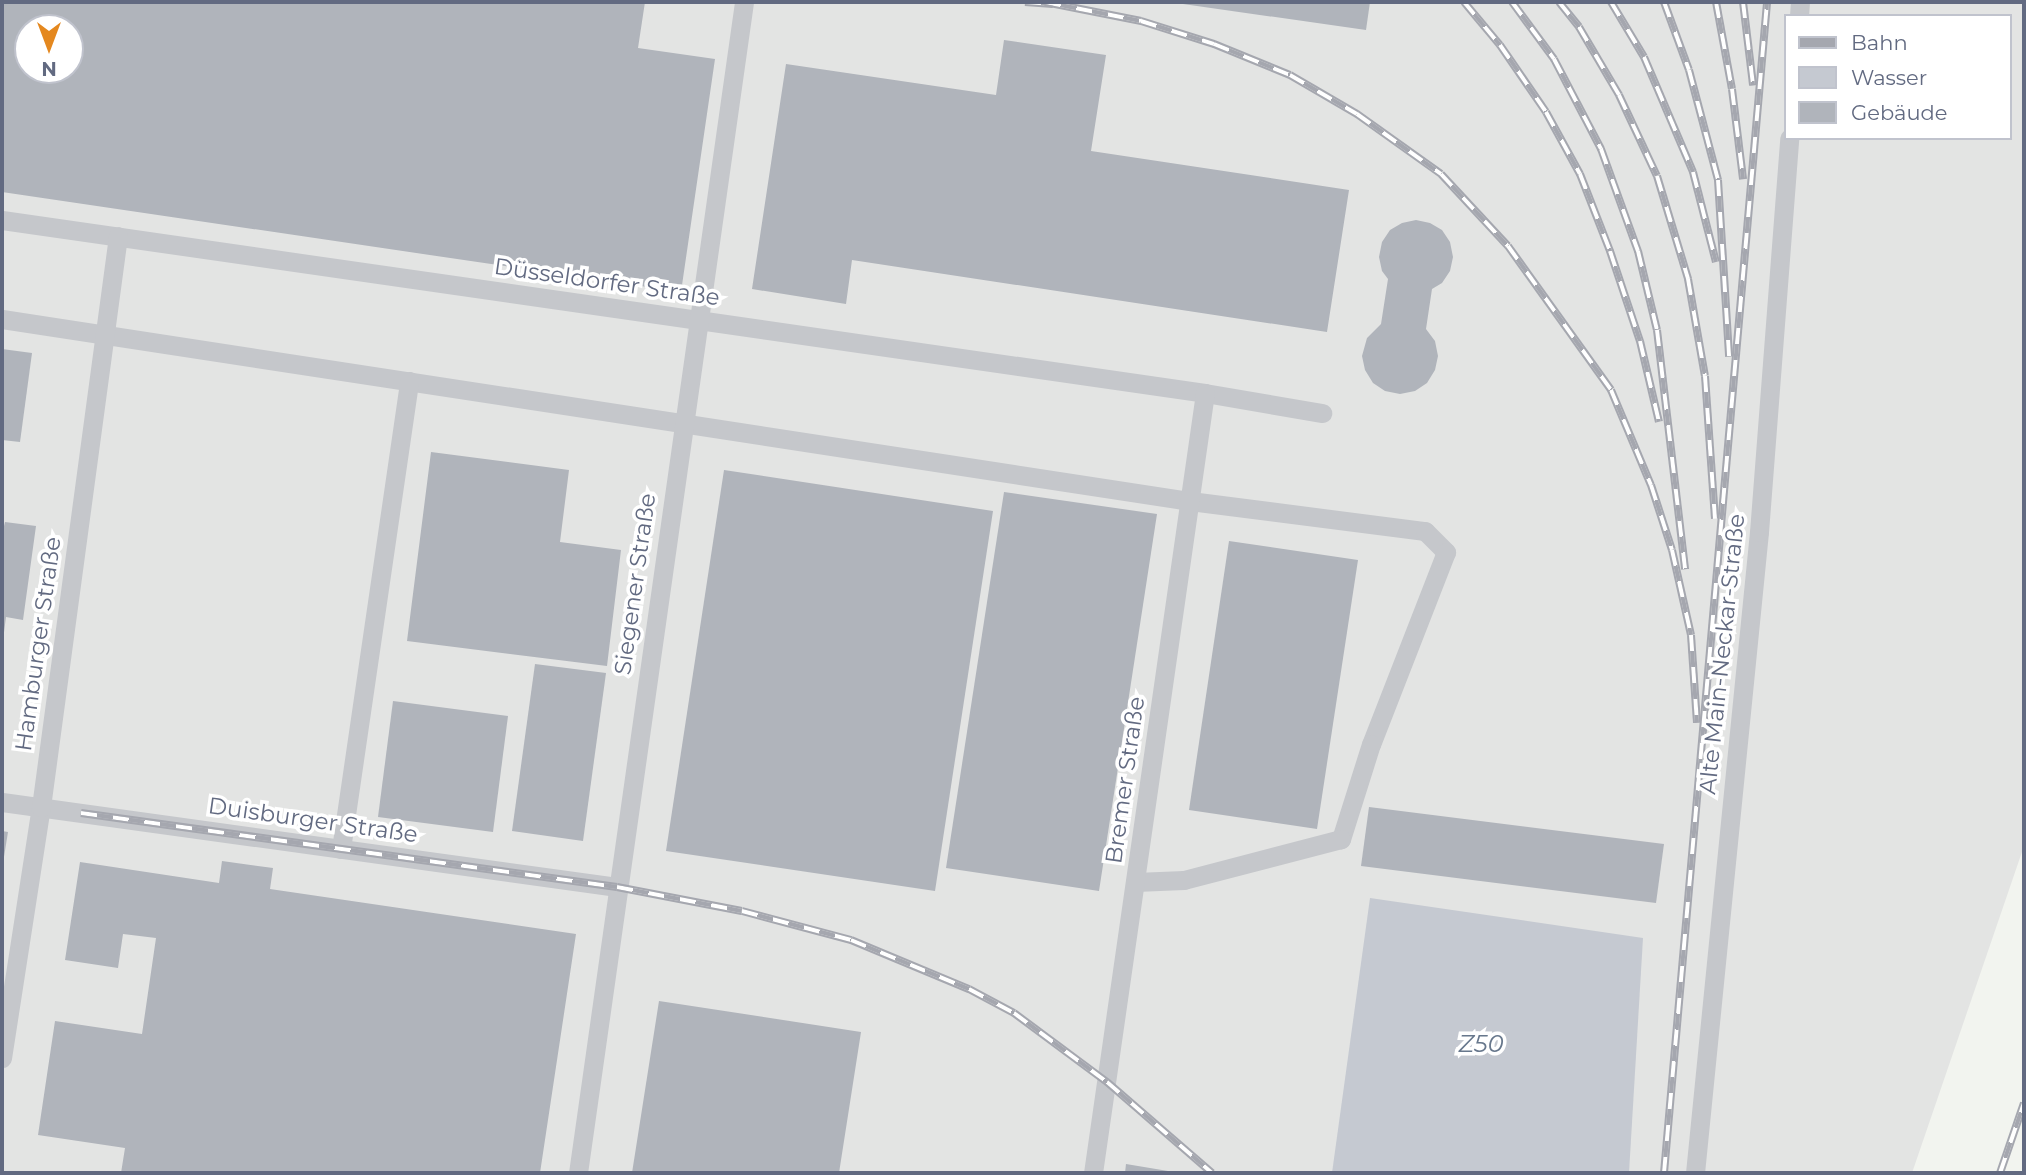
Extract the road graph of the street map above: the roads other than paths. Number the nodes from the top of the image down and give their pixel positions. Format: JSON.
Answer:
{"nodes":[{"id":1,"x":744,"y":2,"type":"edge"},
{"id":2,"x":1789,"y":140,"type":"edge"},
{"id":3,"x":2,"y":220,"type":"edge"},
{"id":4,"x":118,"y":236,"type":"junction"},
{"id":5,"x":2,"y":319,"type":"edge"},
{"id":6,"x":699,"y":320,"type":"junction"},
{"id":7,"x":104,"y":335,"type":"junction"},
{"id":8,"x":409,"y":381,"type":"junction"},
{"id":9,"x":1205,"y":393,"type":"junction"},
{"id":10,"x":1322,"y":413,"type":"dead end"},
{"id":11,"x":683,"y":423,"type":"junction"},
{"id":12,"x":1190,"y":501,"type":"junction"},
{"id":13,"x":2,"y":802,"type":"edge"},
{"id":14,"x":41,"y":807,"type":"junction"},
{"id":15,"x":341,"y":849,"type":"junction"},
{"id":16,"x":1135,"y":882,"type":"junction"},
{"id":17,"x":617,"y":887,"type":"junction"},
{"id":18,"x":2,"y":1058,"type":"edge"},
{"id":19,"x":578,"y":1173,"type":"edge"},
{"id":20,"x":1093,"y":1173,"type":"edge"},
{"id":21,"x":1695,"y":1173,"type":"edge"}],
"edges":[{"from":1,"to":6,"type":"lane","name":"Siegener Straße"},
{"from":2,"to":21,"type":"lane","name":"Alte Main-Neckar-Straße"},
{"from":3,"to":4,"type":"lane","name":"Düsseldorfer Straße"},
{"from":4,"to":6,"type":"lane","name":"Düsseldorfer Straße"},
{"from":4,"to":7,"type":"lane","name":"Hamburger Straße"},
{"from":5,"to":7,"type":"lane"},
{"from":6,"to":9,"type":"lane","name":"Düsseldorfer Straße"},
{"from":6,"to":11,"type":"lane","name":"Siegener Straße"},
{"from":7,"to":8,"type":"lane"},
{"from":7,"to":14,"type":"lane","name":"Hamburger Straße"},
{"from":8,"to":11,"type":"lane"},
{"from":8,"to":15,"type":"lane"},
{"from":9,"to":10,"type":"lane","name":"Düsseldorfer Straße"},
{"from":9,"to":12,"type":"lane","name":"Bremer Straße"},
{"from":11,"to":12,"type":"lane"},
{"from":11,"to":17,"type":"lane","name":"Siegener Straße"},
{"from":12,"to":16,"type":"lane","name":"Bremer Straße"},
{"from":12,"to":16,"type":"lane"},
{"from":13,"to":14,"type":"lane","name":"Duisburger Straße"},
{"from":14,"to":15,"type":"lane","name":"Duisburger Straße"},
{"from":14,"to":18,"type":"lane","name":"Hamburger Straße"},
{"from":15,"to":17,"type":"lane","name":"Duisburger Straße"},
{"from":16,"to":20,"type":"lane","name":"Bremer Straße"},
{"from":17,"to":19,"type":"lane","name":"Siegener Straße"}]}
